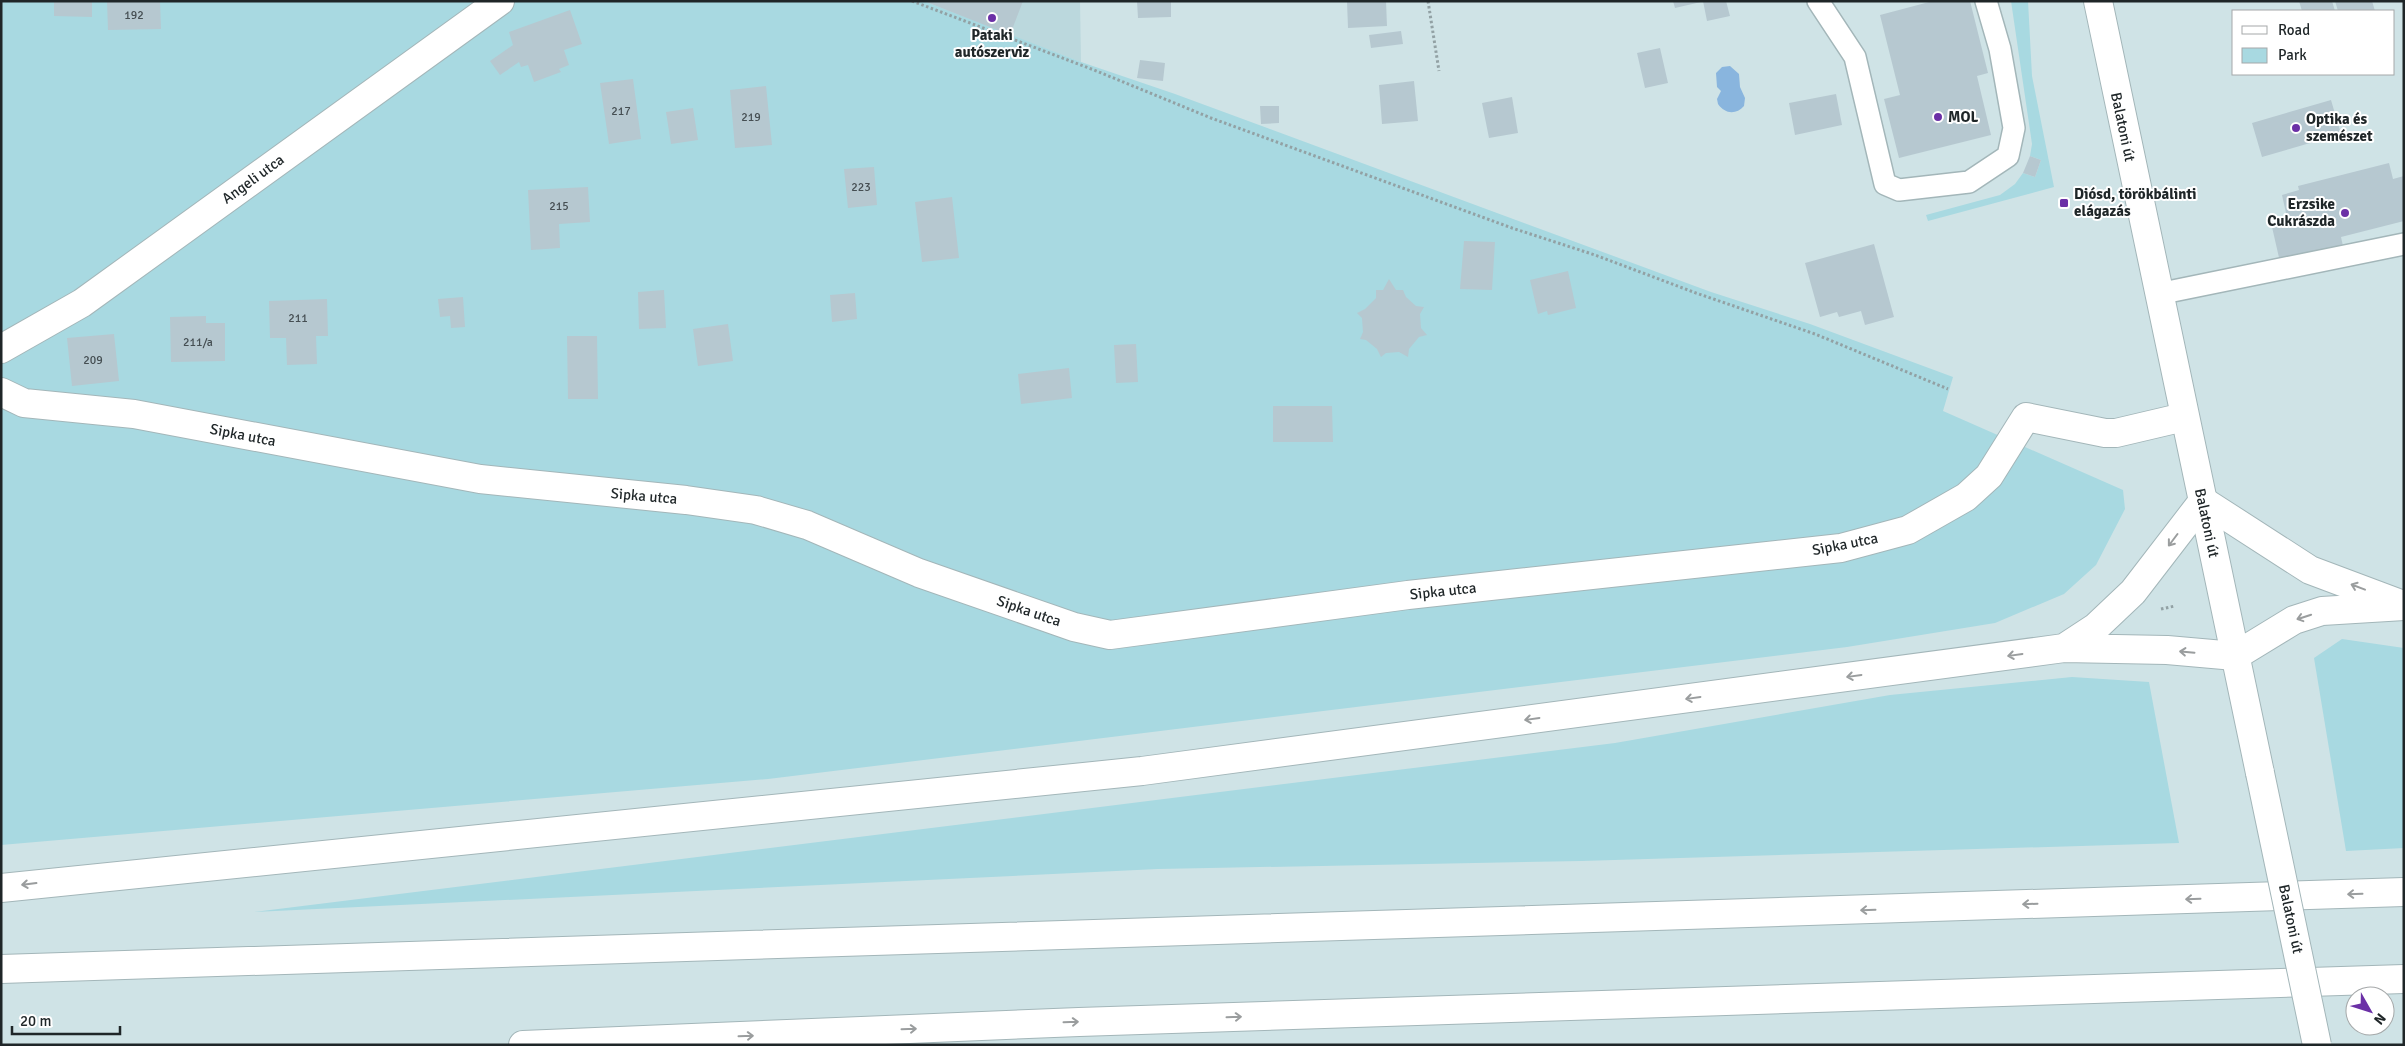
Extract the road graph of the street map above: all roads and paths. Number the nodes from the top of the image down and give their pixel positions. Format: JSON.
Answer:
{"nodes":[{"id":1,"x":500,"y":1,"type":"edge"},
{"id":2,"x":912,"y":1,"type":"edge"},
{"id":3,"x":1428,"y":1,"type":"edge"},
{"id":4,"x":1818,"y":1,"type":"edge"},
{"id":5,"x":1986,"y":1,"type":"edge"},
{"id":6,"x":2095,"y":8,"type":"edge"},
{"id":7,"x":1440,"y":72,"type":"dead end"},
{"id":8,"x":2404,"y":244,"type":"edge"},
{"id":9,"x":2158,"y":294,"type":"junction"},
{"id":10,"x":1,"y":349,"type":"edge"},
{"id":11,"x":1948,"y":389,"type":"dead end"},
{"id":12,"x":1,"y":392,"type":"edge"},
{"id":13,"x":2184,"y":417,"type":"junction"},
{"id":14,"x":2202,"y":501,"type":"junction"},
{"id":15,"x":2175,"y":606,"type":"dead end"},
{"id":16,"x":2404,"y":606,"type":"edge"},
{"id":17,"x":2160,"y":610,"type":"dead end"},
{"id":18,"x":2064,"y":648,"type":"junction"},
{"id":19,"x":2235,"y":656,"type":"junction"},
{"id":20,"x":1,"y":888,"type":"edge"},
{"id":21,"x":2404,"y":892,"type":"edge"},
{"id":22,"x":1,"y":969,"type":"edge"},
{"id":23,"x":2404,"y":979,"type":"edge"},
{"id":24,"x":523,"y":1045,"type":"edge"},
{"id":25,"x":2318,"y":1045,"type":"edge"}],
"edges":[{"from":1,"to":10,"type":"main road","name":"Angeli utca"},
{"from":2,"to":11,"type":"path"},
{"from":3,"to":7,"type":"path"},
{"from":4,"to":5,"type":"lane"},
{"from":6,"to":9,"type":"main road","name":"Balatoni út"},
{"from":8,"to":9,"type":"lane"},
{"from":9,"to":13,"type":"main road","name":"Balatoni út"},
{"from":12,"to":13,"type":"main road","name":"Sipka utca"},
{"from":13,"to":14,"type":"main road","name":"Balatoni út"},
{"from":16,"to":14,"type":"main road","one_way":true},
{"from":14,"to":18,"type":"main road","one_way":true},
{"from":14,"to":19,"type":"main road","name":"Balatoni út"},
{"from":15,"to":17,"type":"path"},
{"from":16,"to":19,"type":"main road","one_way":true},
{"from":19,"to":18,"type":"main road","one_way":true},
{"from":18,"to":20,"type":"main road","one_way":true},
{"from":19,"to":25,"type":"main road","name":"Balatoni út","bridge":true},
{"from":21,"to":22,"type":"main road","one_way":true},
{"from":24,"to":23,"type":"main road","one_way":true}]}
